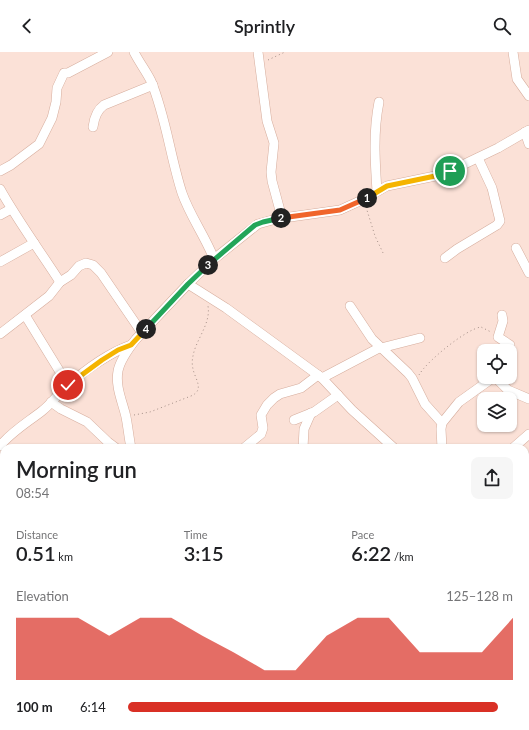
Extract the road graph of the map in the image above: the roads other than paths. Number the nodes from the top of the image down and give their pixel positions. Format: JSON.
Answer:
{"nodes":[{"id":1,"x":108,"y":52,"type":"edge"},
{"id":2,"x":134,"y":52,"type":"edge"},
{"id":3,"x":258,"y":52,"type":"edge"},
{"id":4,"x":514,"y":52,"type":"edge"},
{"id":5,"x":152,"y":85,"type":"junction"},
{"id":6,"x":529,"y":96,"type":"edge"},
{"id":7,"x":379,"y":102,"type":"dead end"},
{"id":8,"x":93,"y":127,"type":"dead end"},
{"id":9,"x":527,"y":131,"type":"edge"},
{"id":10,"x":529,"y":144,"type":"edge"},
{"id":11,"x":478,"y":158,"type":"junction"},
{"id":12,"x":0,"y":171,"type":"edge"},
{"id":13,"x":0,"y":188,"type":"edge"},
{"id":14,"x":377,"y":191,"type":"junction"},
{"id":15,"x":11,"y":209,"type":"junction"},
{"id":16,"x":0,"y":215,"type":"edge"},
{"id":17,"x":282,"y":218,"type":"junction"},
{"id":18,"x":34,"y":243,"type":"junction"},
{"id":19,"x":516,"y":248,"type":"dead end"},
{"id":20,"x":445,"y":258,"type":"dead end"},
{"id":21,"x":214,"y":259,"type":"junction"},
{"id":22,"x":0,"y":262,"type":"edge"},
{"id":23,"x":529,"y":273,"type":"edge"},
{"id":24,"x":60,"y":282,"type":"junction"},
{"id":25,"x":188,"y":284,"type":"junction"},
{"id":26,"x":350,"y":306,"type":"dead end"},
{"id":27,"x":25,"y":315,"type":"junction"},
{"id":28,"x":502,"y":316,"type":"dead end"},
{"id":29,"x":142,"y":333,"type":"junction"},
{"id":30,"x":0,"y":334,"type":"edge"},
{"id":31,"x":420,"y":338,"type":"dead end"},
{"id":32,"x":508,"y":344,"type":"edge"},
{"id":33,"x":131,"y":345,"type":"junction"},
{"id":34,"x":382,"y":348,"type":"junction"},
{"id":35,"x":320,"y":377,"type":"junction"},
{"id":36,"x":485,"y":384,"type":"edge"},
{"id":37,"x":502,"y":384,"type":"edge"},
{"id":38,"x":68,"y":385,"type":"junction"},
{"id":39,"x":338,"y":395,"type":"junction"},
{"id":40,"x":529,"y":398,"type":"edge"},
{"id":41,"x":51,"y":402,"type":"junction"},
{"id":42,"x":311,"y":413,"type":"junction"},
{"id":43,"x":294,"y":420,"type":"dead end"},
{"id":44,"x":442,"y":423,"type":"junction"},
{"id":45,"x":529,"y":434,"type":"edge"},
{"id":46,"x":2,"y":444,"type":"edge"},
{"id":47,"x":104,"y":444,"type":"edge"},
{"id":48,"x":130,"y":444,"type":"edge"},
{"id":49,"x":249,"y":444,"type":"edge"},
{"id":50,"x":303,"y":444,"type":"edge"},
{"id":51,"x":390,"y":444,"type":"edge"},
{"id":52,"x":442,"y":444,"type":"edge"},
{"id":53,"x":518,"y":444,"type":"edge"}],
"edges":[{"from":1,"to":12,"type":"street"},
{"from":2,"to":5,"type":"street"},
{"from":3,"to":17,"type":"street"},
{"from":4,"to":6,"type":"street"},
{"from":5,"to":8,"type":"street"},
{"from":5,"to":21,"type":"street"},
{"from":7,"to":14,"type":"street"},
{"from":9,"to":10,"type":"street"},
{"from":9,"to":11,"type":"street"},
{"from":11,"to":14,"type":"street"},
{"from":11,"to":20,"type":"street"},
{"from":13,"to":15,"type":"street"},
{"from":14,"to":17,"type":"street"},
{"from":15,"to":16,"type":"street"},
{"from":15,"to":18,"type":"street"},
{"from":17,"to":21,"type":"street"},
{"from":18,"to":22,"type":"street"},
{"from":18,"to":24,"type":"street"},
{"from":19,"to":23,"type":"street"},
{"from":21,"to":25,"type":"street"},
{"from":24,"to":27,"type":"street"},
{"from":24,"to":29,"type":"street"},
{"from":25,"to":29,"type":"street"},
{"from":25,"to":35,"type":"street"},
{"from":26,"to":34,"type":"street"},
{"from":27,"to":30,"type":"street"},
{"from":27,"to":38,"type":"street"},
{"from":28,"to":32,"type":"street"},
{"from":29,"to":33,"type":"street"},
{"from":31,"to":34,"type":"street"},
{"from":33,"to":38,"type":"street"},
{"from":33,"to":48,"type":"street"},
{"from":34,"to":35,"type":"street"},
{"from":34,"to":44,"type":"street"},
{"from":35,"to":39,"type":"street"},
{"from":35,"to":49,"type":"street"},
{"from":36,"to":44,"type":"street"},
{"from":37,"to":40,"type":"street"},
{"from":38,"to":41,"type":"street"},
{"from":39,"to":42,"type":"street"},
{"from":39,"to":51,"type":"street"},
{"from":41,"to":46,"type":"street"},
{"from":41,"to":47,"type":"street"},
{"from":42,"to":43,"type":"street"},
{"from":42,"to":50,"type":"street"},
{"from":44,"to":52,"type":"street"},
{"from":45,"to":53,"type":"street"}]}
